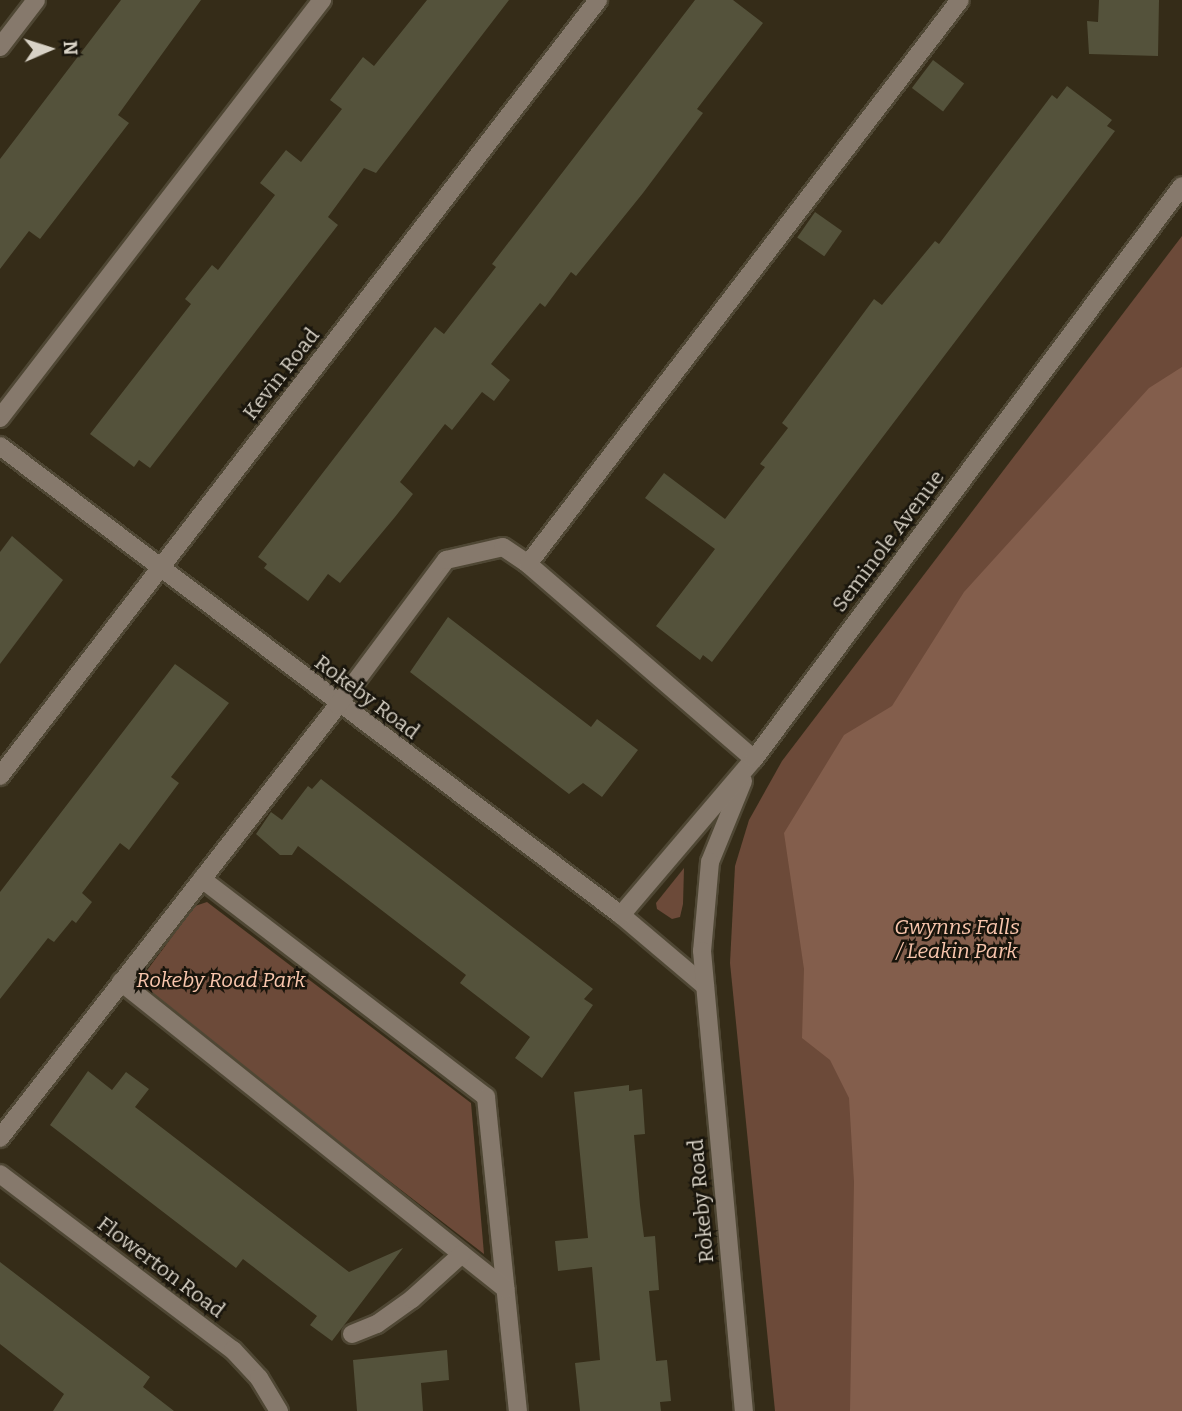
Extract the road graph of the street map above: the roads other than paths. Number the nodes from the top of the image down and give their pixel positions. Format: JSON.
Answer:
{"nodes":[{"id":1,"x":36,"y":0,"type":"edge"},
{"id":2,"x":322,"y":0,"type":"edge"},
{"id":3,"x":598,"y":0,"type":"edge"},
{"id":4,"x":960,"y":0,"type":"edge"},
{"id":5,"x":0,"y":47,"type":"edge"},
{"id":6,"x":1182,"y":186,"type":"edge"},
{"id":7,"x":0,"y":418,"type":"edge"},
{"id":8,"x":0,"y":446,"type":"edge"},
{"id":9,"x":528,"y":564,"type":"junction"},
{"id":10,"x":160,"y":569,"type":"junction"},
{"id":11,"x":338,"y":705,"type":"junction"},
{"id":12,"x":754,"y":759,"type":"junction"},
{"id":13,"x":0,"y":776,"type":"edge"},
{"id":14,"x":202,"y":879,"type":"junction"},
{"id":15,"x":621,"y":915,"type":"junction"},
{"id":16,"x":121,"y":982,"type":"junction"},
{"id":17,"x":705,"y":986,"type":"junction"},
{"id":18,"x":0,"y":1138,"type":"edge"},
{"id":19,"x":0,"y":1174,"type":"edge"},
{"id":20,"x":462,"y":1254,"type":"junction"},
{"id":21,"x":506,"y":1289,"type":"junction"},
{"id":22,"x":352,"y":1334,"type":"dead end"},
{"id":23,"x":279,"y":1411,"type":"edge"},
{"id":24,"x":518,"y":1411,"type":"edge"},
{"id":25,"x":744,"y":1411,"type":"edge"}],
"edges":[{"from":1,"to":5,"type":"street"},
{"from":2,"to":7,"type":"street"},
{"from":3,"to":10,"type":"street","name":"Kevin Road"},
{"from":4,"to":9,"type":"street"},
{"from":6,"to":12,"type":"street","name":"Seminole Avenue"},
{"from":8,"to":10,"type":"street","name":"Rokeby Road"},
{"from":9,"to":11,"type":"street"},
{"from":9,"to":12,"type":"street"},
{"from":10,"to":11,"type":"street","name":"Rokeby Road"},
{"from":10,"to":13,"type":"street","name":"Kevin Road"},
{"from":11,"to":14,"type":"street"},
{"from":11,"to":15,"type":"street","name":"Rokeby Road"},
{"from":12,"to":15,"type":"street","name":"Seminole Avenue"},
{"from":12,"to":17,"type":"street","name":"Rokeby Road"},
{"from":14,"to":16,"type":"street"},
{"from":14,"to":21,"type":"street"},
{"from":15,"to":17,"type":"street","name":"Rokeby Road"},
{"from":16,"to":18,"type":"street"},
{"from":16,"to":20,"type":"street"},
{"from":17,"to":25,"type":"street","name":"Rokeby Road"},
{"from":19,"to":23,"type":"street","name":"Flowerton Road"},
{"from":20,"to":21,"type":"street"},
{"from":20,"to":22,"type":"street"},
{"from":21,"to":24,"type":"street"}]}
